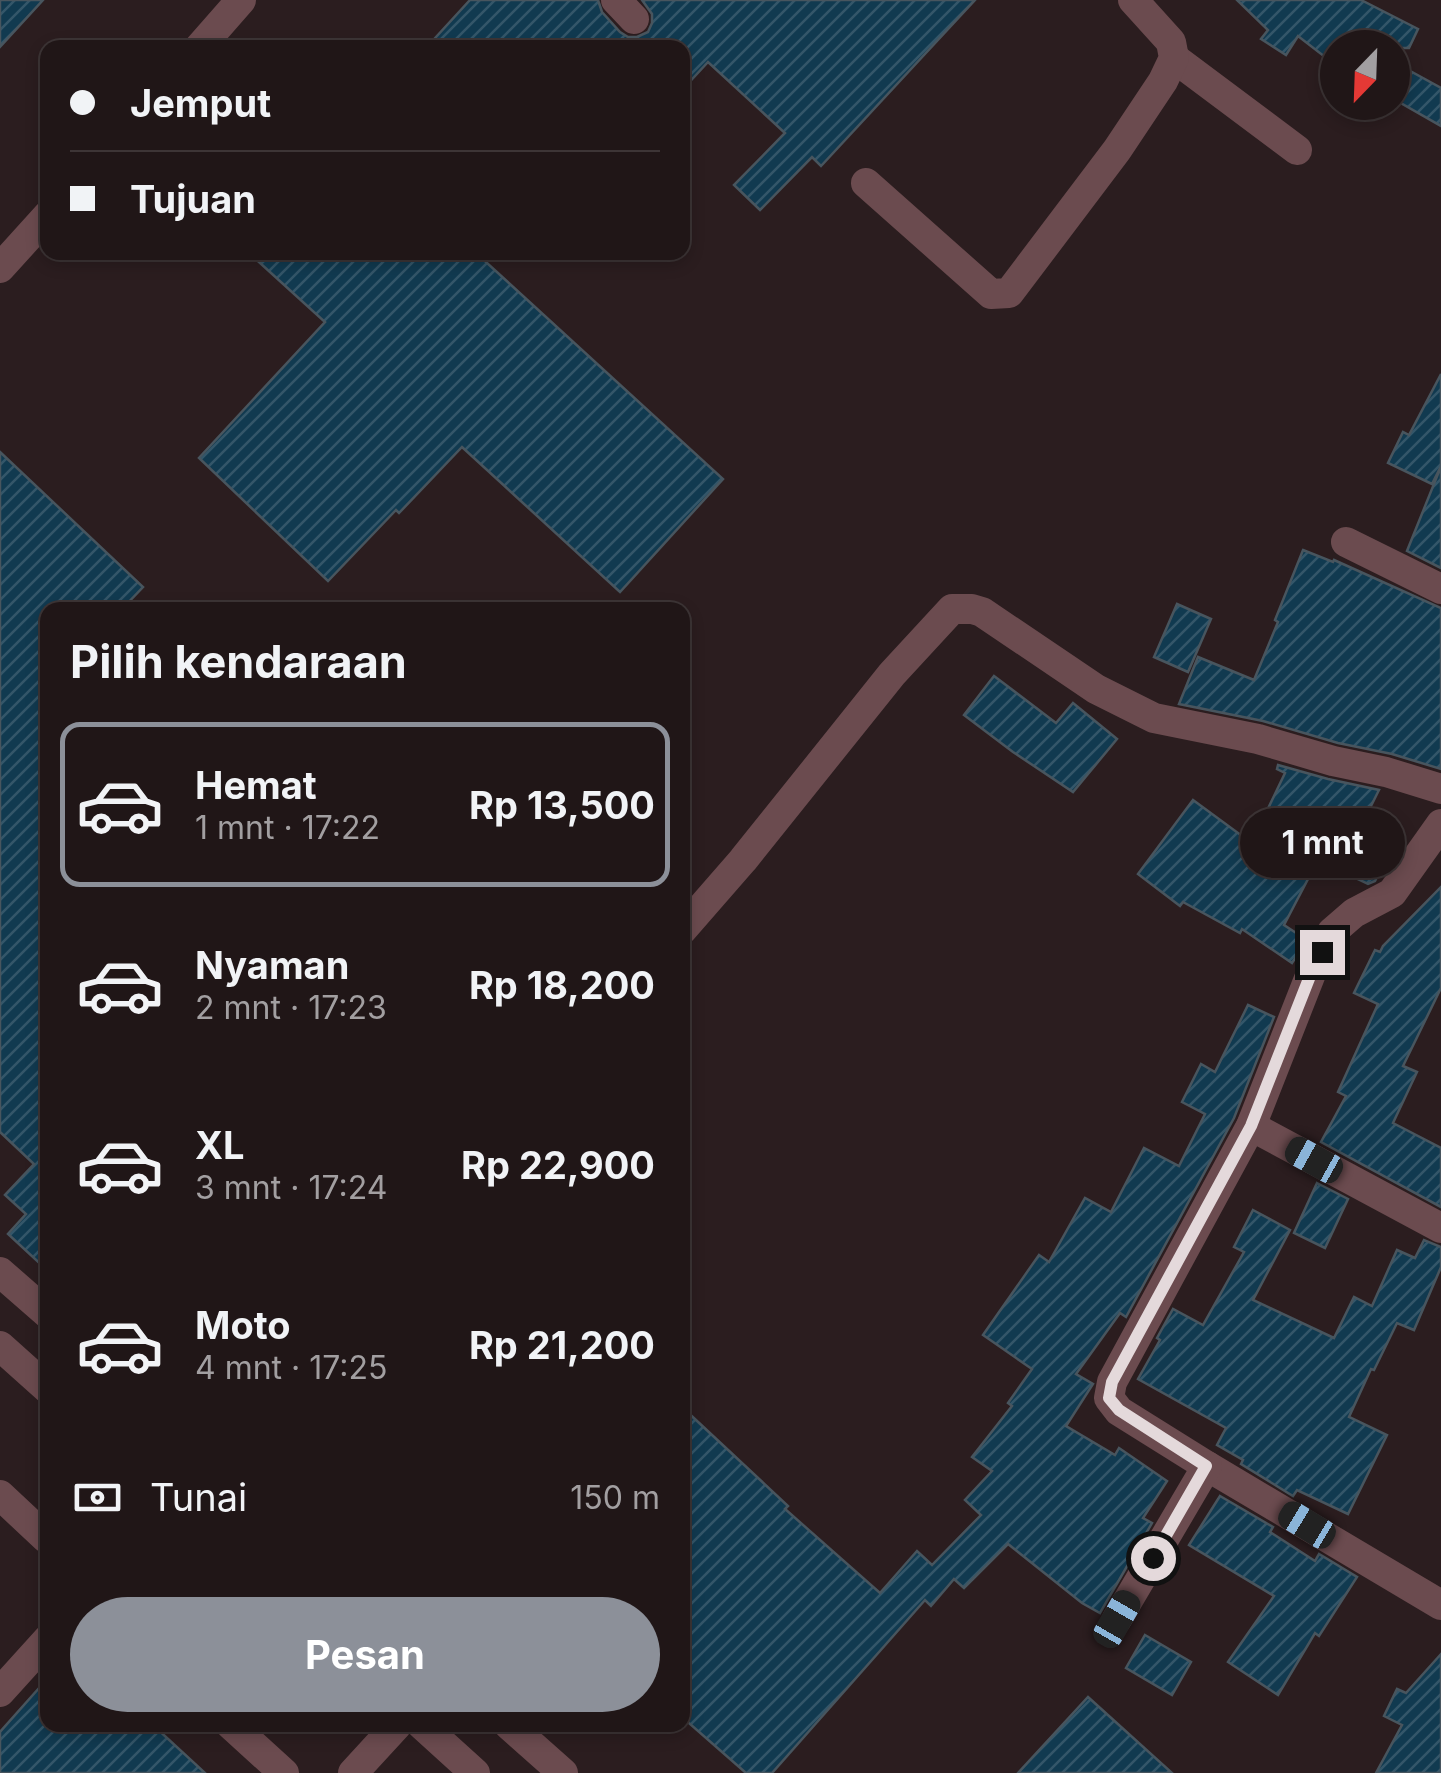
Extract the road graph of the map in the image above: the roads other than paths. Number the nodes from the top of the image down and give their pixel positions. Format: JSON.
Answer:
{"nodes":[{"id":1,"x":242,"y":0,"type":"edge"},
{"id":2,"x":1133,"y":0,"type":"edge"},
{"id":3,"x":205,"y":40,"type":"edge"},
{"id":4,"x":1174,"y":58,"type":"junction"},
{"id":5,"x":1297,"y":150,"type":"dead end"},
{"id":6,"x":866,"y":183,"type":"dead end"},
{"id":7,"x":40,"y":224,"type":"edge"},
{"id":8,"x":0,"y":268,"type":"edge"},
{"id":9,"x":1346,"y":542,"type":"dead end"},
{"id":10,"x":1441,"y":589,"type":"edge"},
{"id":11,"x":1441,"y":789,"type":"edge"},
{"id":12,"x":1436,"y":841,"type":"edge"},
{"id":13,"x":690,"y":921,"type":"edge"},
{"id":14,"x":1251,"y":1126,"type":"junction"},
{"id":15,"x":1441,"y":1228,"type":"edge"},
{"id":16,"x":0,"y":1272,"type":"edge"},
{"id":17,"x":40,"y":1307,"type":"edge"},
{"id":18,"x":0,"y":1346,"type":"edge"},
{"id":19,"x":40,"y":1381,"type":"edge"},
{"id":20,"x":1206,"y":1466,"type":"junction"},
{"id":21,"x":0,"y":1494,"type":"edge"},
{"id":22,"x":40,"y":1532,"type":"edge"},
{"id":23,"x":1441,"y":1604,"type":"edge"},
{"id":24,"x":1117,"y":1619,"type":"dead end"},
{"id":25,"x":40,"y":1648,"type":"edge"},
{"id":26,"x":0,"y":1692,"type":"edge"},
{"id":27,"x":238,"y":1732,"type":"edge"},
{"id":28,"x":391,"y":1732,"type":"edge"},
{"id":29,"x":430,"y":1732,"type":"edge"},
{"id":30,"x":517,"y":1732,"type":"edge"},
{"id":31,"x":284,"y":1773,"type":"edge"},
{"id":32,"x":353,"y":1773,"type":"edge"},
{"id":33,"x":475,"y":1773,"type":"edge"},
{"id":34,"x":563,"y":1773,"type":"edge"}],
"edges":[{"from":1,"to":3,"type":"street"},
{"from":2,"to":4,"type":"street"},
{"from":4,"to":5,"type":"street"},
{"from":4,"to":6,"type":"street"},
{"from":7,"to":8,"type":"street"},
{"from":9,"to":10,"type":"street"},
{"from":11,"to":13,"type":"street"},
{"from":12,"to":14,"type":"street"},
{"from":14,"to":15,"type":"street"},
{"from":14,"to":20,"type":"street"},
{"from":16,"to":17,"type":"street"},
{"from":18,"to":19,"type":"street"},
{"from":20,"to":23,"type":"street"},
{"from":20,"to":24,"type":"street"},
{"from":21,"to":22,"type":"street"},
{"from":25,"to":26,"type":"street"},
{"from":27,"to":31,"type":"street"},
{"from":28,"to":32,"type":"street"},
{"from":29,"to":33,"type":"street"},
{"from":30,"to":34,"type":"street"}]}
